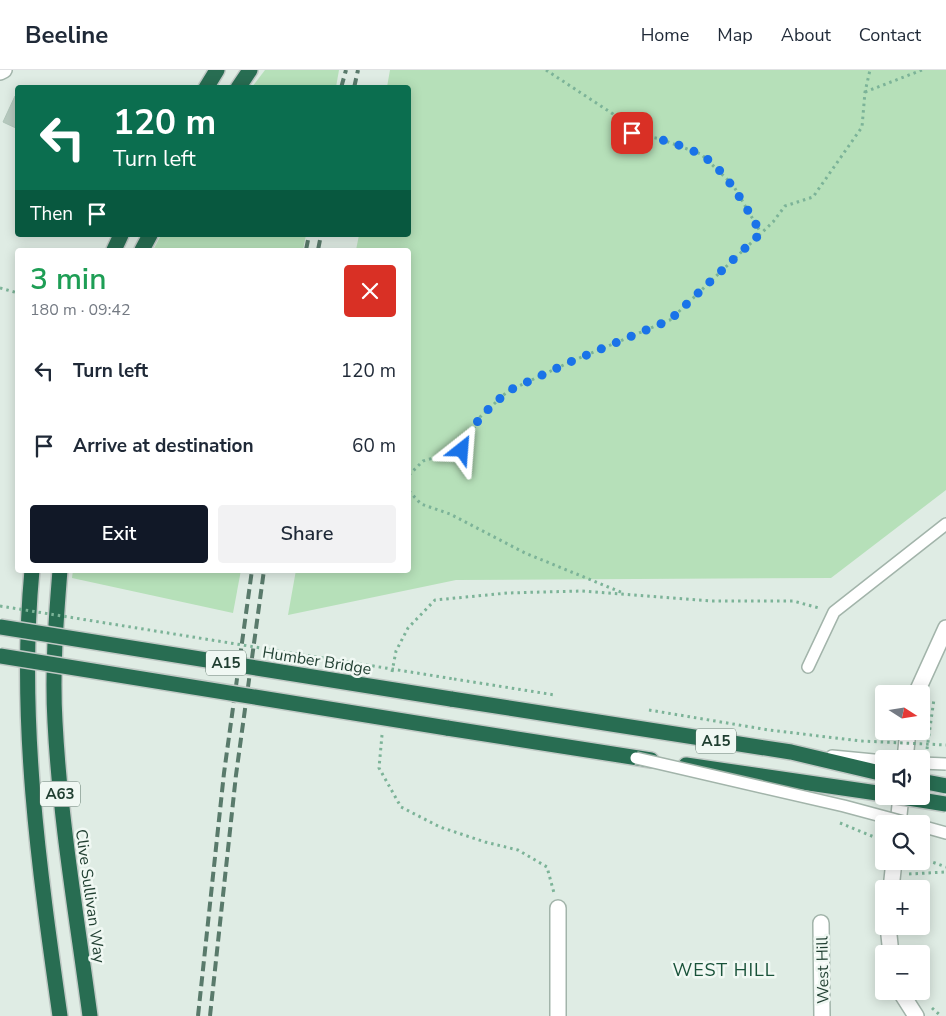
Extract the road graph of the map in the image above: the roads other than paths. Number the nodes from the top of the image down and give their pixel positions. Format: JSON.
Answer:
{"nodes":[{"id":1,"x":4,"y":70,"type":"edge"},
{"id":2,"x":217,"y":70,"type":"edge"},
{"id":3,"x":250,"y":70,"type":"edge"},
{"id":4,"x":0,"y":72,"type":"edge"},
{"id":5,"x":208,"y":85,"type":"edge"},
{"id":6,"x":240,"y":85,"type":"edge"},
{"id":7,"x":946,"y":524,"type":"edge"},
{"id":8,"x":32,"y":573,"type":"edge"},
{"id":9,"x":60,"y":573,"type":"edge"},
{"id":10,"x":0,"y":627,"type":"edge"},
{"id":11,"x":946,"y":628,"type":"edge"},
{"id":12,"x":0,"y":656,"type":"edge"},
{"id":13,"x":808,"y":667,"type":"dead end"},
{"id":14,"x":920,"y":685,"type":"edge"},
{"id":15,"x":791,"y":752,"type":"junction"},
{"id":16,"x":636,"y":758,"type":"junction"},
{"id":17,"x":875,"y":759,"type":"edge"},
{"id":18,"x":930,"y":761,"type":"edge"},
{"id":19,"x":946,"y":764,"type":"edge"},
{"id":20,"x":875,"y":772,"type":"edge"},
{"id":21,"x":930,"y":783,"type":"edge"},
{"id":22,"x":946,"y":786,"type":"edge"},
{"id":23,"x":875,"y":793,"type":"edge"},
{"id":24,"x":930,"y":801,"type":"edge"},
{"id":25,"x":946,"y":804,"type":"edge"},
{"id":26,"x":878,"y":815,"type":"edge"},
{"id":27,"x":930,"y":829,"type":"edge"},
{"id":28,"x":946,"y":833,"type":"edge"},
{"id":29,"x":558,"y":908,"type":"dead end"},
{"id":30,"x":821,"y":923,"type":"dead end"},
{"id":31,"x":906,"y":1000,"type":"edge"},
{"id":32,"x":60,"y":1016,"type":"edge"},
{"id":33,"x":90,"y":1016,"type":"edge"},
{"id":34,"x":558,"y":1016,"type":"edge"},
{"id":35,"x":822,"y":1016,"type":"edge"},
{"id":36,"x":916,"y":1016,"type":"edge"}],
"edges":[{"from":1,"to":4,"type":"street"},
{"from":2,"to":5,"type":"highway"},
{"from":3,"to":6,"type":"highway"},
{"from":7,"to":13,"type":"lane"},
{"from":8,"to":32,"type":"highway","number":"A63"},
{"from":9,"to":33,"type":"highway","name":"Clive Sullivan Way","number":"A63"},
{"from":10,"to":15,"type":"highway","name":"Humber Bridge","number":"A15","bridge":true},
{"from":11,"to":14,"type":"street"},
{"from":12,"to":16,"type":"highway","number":"A15","bridge":true},
{"from":15,"to":17,"type":"lane","number":"A15"},
{"from":15,"to":20,"type":"highway"},
{"from":16,"to":23,"type":"highway","bridge":true},
{"from":16,"to":26,"type":"lane","number":"A15","bridge":true},
{"from":18,"to":19,"type":"lane","bridge":true},
{"from":21,"to":22,"type":"highway","bridge":true},
{"from":24,"to":25,"type":"highway","bridge":true},
{"from":27,"to":28,"type":"lane"},
{"from":29,"to":34,"type":"street"},
{"from":30,"to":35,"type":"street","name":"West Hill"},
{"from":31,"to":36,"type":"street"}]}
